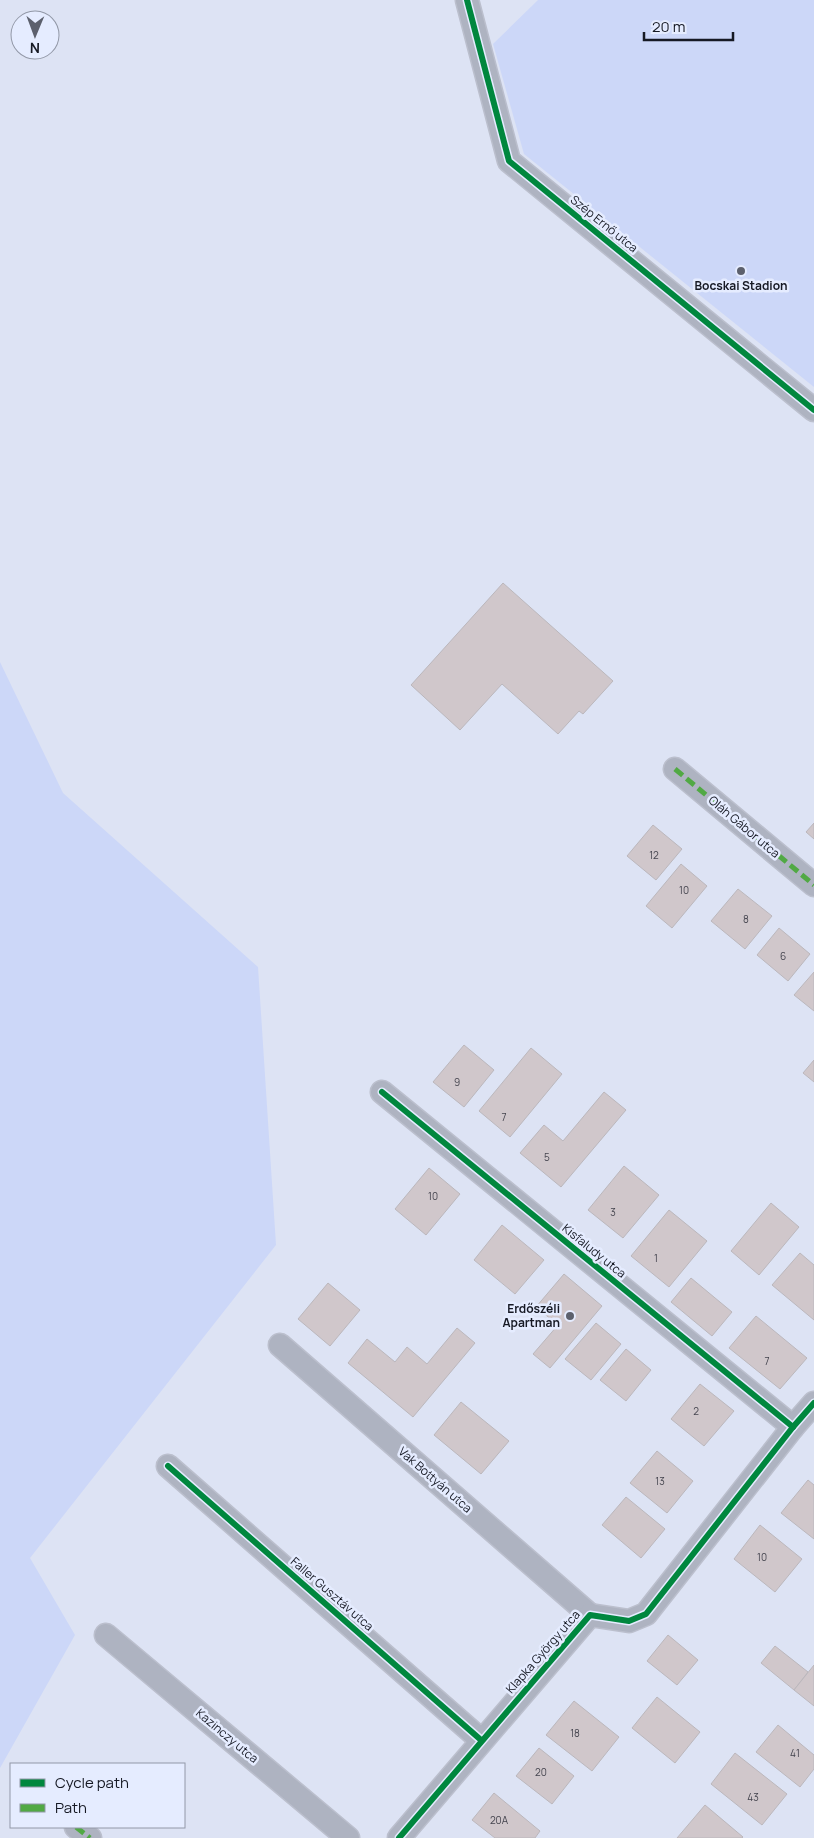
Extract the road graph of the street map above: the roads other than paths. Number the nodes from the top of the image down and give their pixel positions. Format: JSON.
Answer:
{"nodes":[{"id":1,"x":467,"y":0,"type":"edge"},
{"id":2,"x":814,"y":410,"type":"edge"},
{"id":3,"x":675,"y":770,"type":"dead end"},
{"id":4,"x":814,"y":885,"type":"edge"},
{"id":5,"x":382,"y":1092,"type":"dead end"},
{"id":6,"x":280,"y":1344,"type":"dead end"},
{"id":7,"x":814,"y":1404,"type":"edge"},
{"id":8,"x":792,"y":1427,"type":"junction"},
{"id":9,"x":168,"y":1466,"type":"dead end"},
{"id":10,"x":590,"y":1615,"type":"junction"},
{"id":11,"x":106,"y":1635,"type":"dead end"},
{"id":12,"x":482,"y":1740,"type":"junction"},
{"id":13,"x":77,"y":1828,"type":"edge"},
{"id":14,"x":90,"y":1838,"type":"edge"},
{"id":15,"x":348,"y":1838,"type":"edge"},
{"id":16,"x":399,"y":1838,"type":"edge"}],
"edges":[{"from":1,"to":2,"type":"street","name":"Szép Ernő utca"},
{"from":3,"to":4,"type":"street","name":"Oláh Gábor utca"},
{"from":5,"to":8,"type":"street","name":"Kisfaludy utca"},
{"from":6,"to":10,"type":"street","name":"Vak Bottyán utca"},
{"from":7,"to":8,"type":"street","name":"Klapka György utca"},
{"from":8,"to":10,"type":"street","name":"Klapka György utca"},
{"from":9,"to":12,"type":"street","name":"Faller Gusztáv utca"},
{"from":10,"to":12,"type":"street","name":"Klapka György utca"},
{"from":11,"to":15,"type":"street","name":"Kazinczy utca"},
{"from":12,"to":16,"type":"street","name":"Klapka György utca"},
{"from":13,"to":14,"type":"street"}]}
